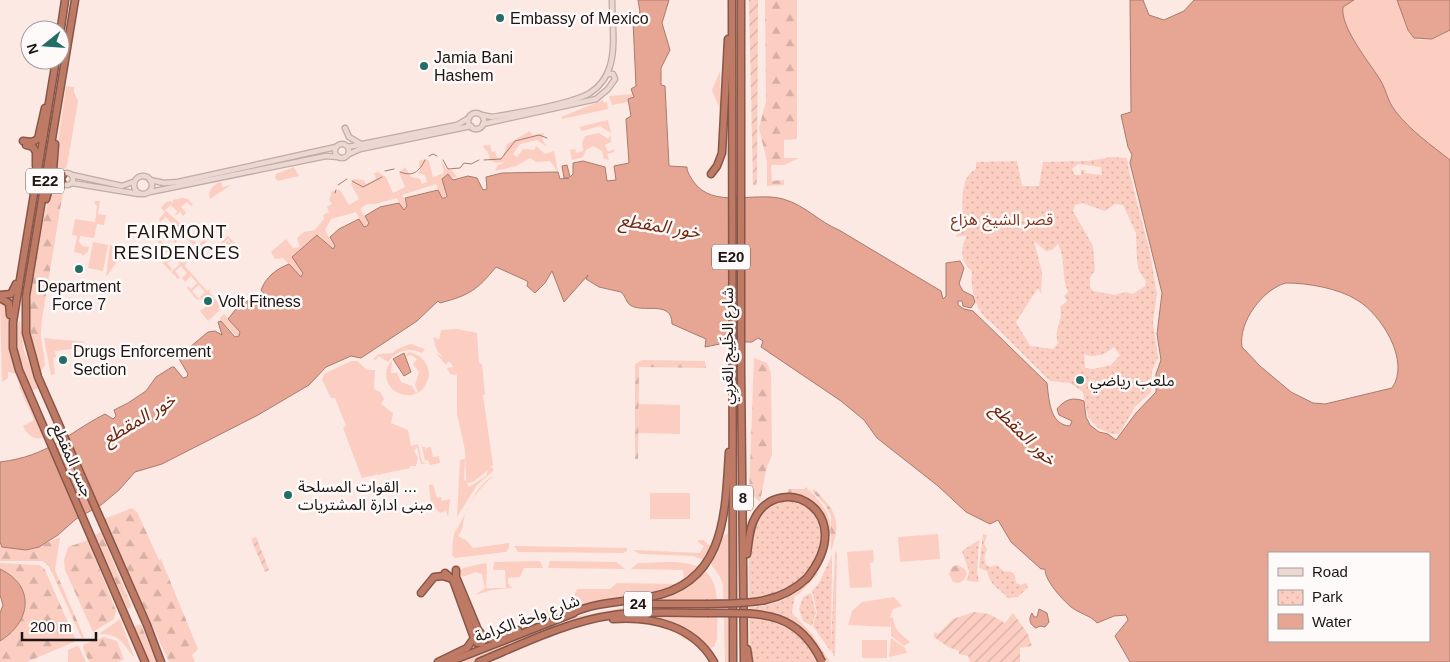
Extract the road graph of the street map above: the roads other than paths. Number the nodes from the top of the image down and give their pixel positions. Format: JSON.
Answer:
{"nodes":[{"id":1,"x":65,"y":0,"type":"edge"},
{"id":2,"x":75,"y":0,"type":"edge"},
{"id":3,"x":79,"y":0,"type":"edge"},
{"id":4,"x":612,"y":0,"type":"edge"},
{"id":5,"x":732,"y":0,"type":"edge"},
{"id":6,"x":741,"y":1,"type":"edge"},
{"id":7,"x":62,"y":20,"type":"edge"},
{"id":8,"x":731,"y":26,"type":"junction"},
{"id":9,"x":70,"y":30,"type":"edge"},
{"id":10,"x":70,"y":40,"type":"edge"},
{"id":11,"x":54,"y":70,"type":"edge"},
{"id":12,"x":54,"y":70,"type":"edge"},
{"id":13,"x":63,"y":70,"type":"edge"},
{"id":14,"x":607,"y":74,"type":"junction"},
{"id":15,"x":57,"y":110,"type":"junction"},
{"id":16,"x":482,"y":115,"type":"junction"},
{"id":17,"x":469,"y":118,"type":"junction"},
{"id":18,"x":484,"y":124,"type":"junction"},
{"id":19,"x":471,"y":126,"type":"junction"},
{"id":20,"x":345,"y":128,"type":"dead end"},
{"id":21,"x":362,"y":144,"type":"junction"},
{"id":22,"x":348,"y":147,"type":"junction"},
{"id":23,"x":336,"y":148,"type":"junction"},
{"id":24,"x":349,"y":154,"type":"junction"},
{"id":25,"x":338,"y":157,"type":"junction"},
{"id":26,"x":710,"y":174,"type":"dead end"},
{"id":27,"x":72,"y":175,"type":"junction"},
{"id":28,"x":62,"y":178,"type":"junction"},
{"id":29,"x":150,"y":180,"type":"junction"},
{"id":30,"x":133,"y":182,"type":"junction"},
{"id":31,"x":72,"y":183,"type":"junction"},
{"id":32,"x":150,"y":192,"type":"junction"},
{"id":33,"x":139,"y":194,"type":"junction"},
{"id":34,"x":34,"y":202,"type":"junction"},
{"id":35,"x":26,"y":248,"type":"junction"},
{"id":36,"x":33,"y":257,"type":"junction"},
{"id":37,"x":0,"y":295,"type":"edge"},
{"id":38,"x":0,"y":298,"type":"edge"},
{"id":39,"x":14,"y":354,"type":"junction"},
{"id":40,"x":731,"y":369,"type":"joint"},
{"id":41,"x":741,"y":370,"type":"joint"},
{"id":42,"x":732,"y":413,"type":"junction"},
{"id":43,"x":744,"y":567,"type":"junction"},
{"id":44,"x":456,"y":570,"type":"dead end"},
{"id":45,"x":446,"y":573,"type":"dead end"},
{"id":46,"x":456,"y":589,"type":"junction"},
{"id":47,"x":421,"y":593,"type":"dead end"},
{"id":48,"x":122,"y":611,"type":"junction"},
{"id":49,"x":572,"y":614,"type":"junction"},
{"id":50,"x":589,"y":621,"type":"junction"},
{"id":51,"x":147,"y":625,"type":"junction"},
{"id":52,"x":539,"y":625,"type":"junction"},
{"id":53,"x":744,"y":625,"type":"junction"},
{"id":54,"x":475,"y":630,"type":"junction"},
{"id":55,"x":511,"y":650,"type":"junction"},
{"id":56,"x":140,"y":662,"type":"edge"},
{"id":57,"x":145,"y":662,"type":"edge"},
{"id":58,"x":161,"y":662,"type":"edge"},
{"id":59,"x":167,"y":662,"type":"edge"},
{"id":60,"x":438,"y":662,"type":"edge"},
{"id":61,"x":450,"y":662,"type":"edge"},
{"id":62,"x":479,"y":662,"type":"edge"},
{"id":63,"x":488,"y":662,"type":"edge"},
{"id":64,"x":714,"y":662,"type":"edge"},
{"id":65,"x":733,"y":662,"type":"edge"},
{"id":66,"x":744,"y":662,"type":"edge"},
{"id":67,"x":749,"y":662,"type":"edge"},
{"id":68,"x":822,"y":662,"type":"edge"}],
"edges":[{"from":1,"to":7,"type":"highway"},
{"from":2,"to":9,"type":"highway","number":"E22"},
{"from":3,"to":10,"type":"highway"},
{"from":4,"to":14,"type":"main road"},
{"from":5,"to":8,"type":"highway","name":"شارع الخَلِيج العَربِي","number":"E20"},
{"from":6,"to":41,"type":"highway","name":"شارع الخَلِيج العَربِي","number":"E20"},
{"from":8,"to":26,"type":"highway"},
{"from":8,"to":40,"type":"highway","name":"شارع الخَلِيج العَربِي","number":"E20"},
{"from":11,"to":34,"type":"highway"},
{"from":12,"to":34,"type":"highway","number":"E22"},
{"from":13,"to":15,"type":"highway","number":"E22"},
{"from":14,"to":16,"type":"main road"},
{"from":14,"to":18,"type":"main road"},
{"from":15,"to":28,"type":"highway"},
{"from":15,"to":36,"type":"highway","number":"E22"},
{"from":16,"to":17,"type":"main road"},
{"from":16,"to":18,"type":"main road"},
{"from":17,"to":19,"type":"main road"},
{"from":17,"to":21,"type":"main road"},
{"from":18,"to":19,"type":"main road"},
{"from":19,"to":24,"type":"main road"},
{"from":20,"to":21,"type":"main road"},
{"from":21,"to":22,"type":"main road"},
{"from":22,"to":23,"type":"main road"},
{"from":22,"to":24,"type":"main road"},
{"from":23,"to":25,"type":"main road"},
{"from":23,"to":29,"type":"main road"},
{"from":24,"to":25,"type":"main road"},
{"from":25,"to":32,"type":"main road"},
{"from":27,"to":28,"type":"main road"},
{"from":27,"to":30,"type":"main road"},
{"from":27,"to":31,"type":"main road"},
{"from":28,"to":31,"type":"main road"},
{"from":28,"to":36,"type":"highway"},
{"from":29,"to":30,"type":"main road"},
{"from":29,"to":32,"type":"main road"},
{"from":30,"to":33,"type":"main road"},
{"from":31,"to":33,"type":"main road"},
{"from":32,"to":33,"type":"main road"},
{"from":34,"to":35,"type":"highway","number":"E22"},
{"from":35,"to":37,"type":"highway"},
{"from":35,"to":39,"type":"highway","number":"E22"},
{"from":36,"to":51,"type":"highway","name":"جسر المقطع","number":"E22"},
{"from":38,"to":39,"type":"highway"},
{"from":39,"to":48,"type":"highway","name":"جسر المقطع","number":"E22"},
{"from":40,"to":42,"type":"highway","name":"شارع الخَلِيج العَربِي","number":"8"},
{"from":41,"to":43,"type":"highway","name":"شارع الخَلِيج العَربِي","number":"8"},
{"from":42,"to":49,"type":"highway"},
{"from":42,"to":65,"type":"highway","name":"شارع الخَلِيج العَربِي","number":"8"},
{"from":43,"to":49,"type":"highway","name":"شارع واحة الكرامة","number":"24","bridge":true},
{"from":43,"to":53,"type":"highway","name":"شارع الخَلِيج العَربِي","number":"8"},
{"from":44,"to":54,"type":"highway"},
{"from":45,"to":46,"type":"highway"},
{"from":46,"to":47,"type":"highway"},
{"from":46,"to":54,"type":"highway"},
{"from":48,"to":56,"type":"highway"},
{"from":48,"to":57,"type":"highway"},
{"from":49,"to":52,"type":"highway","name":"شارع واحة الكرامة","number":"24"},
{"from":50,"to":55,"type":"highway","name":"شارع واحة الكرامة","number":"24"},
{"from":50,"to":64,"type":"highway"},
{"from":50,"to":68,"type":"highway","name":"شارع واحة الكرامة","number":"24","bridge":true},
{"from":51,"to":58,"type":"highway"},
{"from":51,"to":59,"type":"highway"},
{"from":52,"to":54,"type":"highway"},
{"from":52,"to":61,"type":"highway","name":"شارع واحة الكرامة","number":"24"},
{"from":53,"to":66,"type":"highway","name":"شارع الخَلِيج العَربِي","number":"8"},
{"from":53,"to":67,"type":"highway"},
{"from":54,"to":60,"type":"highway"},
{"from":55,"to":62,"type":"highway","name":"شارع واحة الكرامة","number":"24"},
{"from":55,"to":63,"type":"highway"}]}
